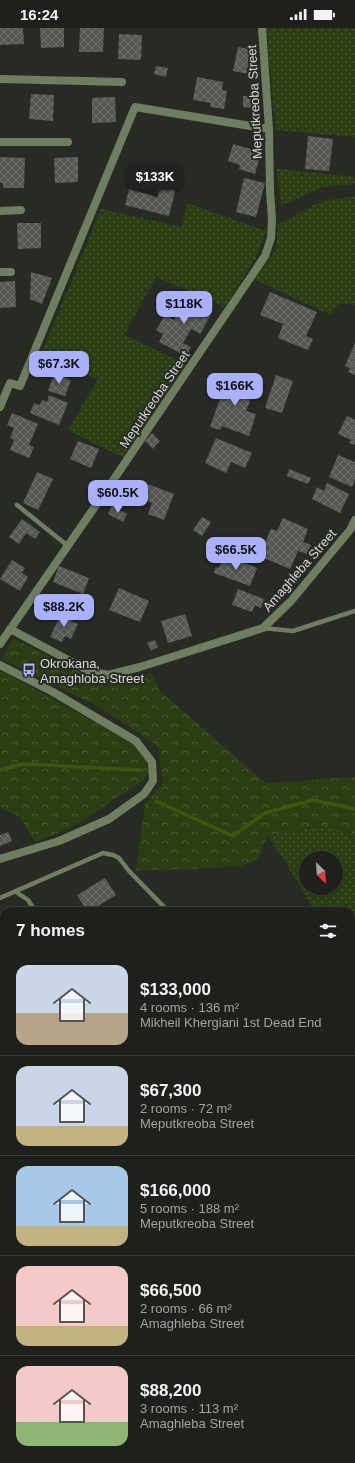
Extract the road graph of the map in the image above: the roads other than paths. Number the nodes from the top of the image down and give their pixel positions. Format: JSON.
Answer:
{"nodes":[{"id":1,"x":262,"y":28,"type":"edge"},
{"id":2,"x":0,"y":79,"type":"edge"},
{"id":3,"x":122,"y":82,"type":"dead end"},
{"id":4,"x":269,"y":129,"type":"junction"},
{"id":5,"x":0,"y":142,"type":"edge"},
{"id":6,"x":68,"y":142,"type":"dead end"},
{"id":7,"x":21,"y":210,"type":"dead end"},
{"id":8,"x":0,"y":211,"type":"edge"},
{"id":9,"x":0,"y":272,"type":"edge"},
{"id":10,"x":12,"y":272,"type":"dead end"},
{"id":11,"x":0,"y":407,"type":"edge"},
{"id":12,"x":17,"y":505,"type":"dead end"},
{"id":13,"x":355,"y":520,"type":"edge"},
{"id":14,"x":68,"y":546,"type":"junction"},
{"id":15,"x":355,"y":611,"type":"edge"},
{"id":16,"x":263,"y":628,"type":"junction"},
{"id":17,"x":10,"y":629,"type":"junction"},
{"id":18,"x":0,"y":644,"type":"edge"},
{"id":19,"x":0,"y":665,"type":"edge"},
{"id":20,"x":0,"y":859,"type":"edge"},
{"id":21,"x":16,"y":892,"type":"junction"},
{"id":22,"x":0,"y":898,"type":"edge"},
{"id":23,"x":32,"y":907,"type":"edge"},
{"id":24,"x":164,"y":907,"type":"edge"}],
"edges":[{"from":1,"to":4,"type":"street","name":"Meputkreoba Street"},
{"from":2,"to":3,"type":"street"},
{"from":4,"to":11,"type":"street"},
{"from":4,"to":14,"type":"street","name":"Meputkreoba Street"},
{"from":5,"to":6,"type":"street"},
{"from":7,"to":8,"type":"street"},
{"from":9,"to":10,"type":"street"},
{"from":12,"to":14,"type":"lane"},
{"from":13,"to":16,"type":"street","name":"Amaghleba Street"},
{"from":14,"to":17,"type":"street","name":"Meputkreoba Street"},
{"from":15,"to":16,"type":"lane"},
{"from":16,"to":17,"type":"street","name":"Amaghleba Street"},
{"from":17,"to":18,"type":"street","name":"Meputkreoba Street"},
{"from":19,"to":20,"type":"street"},
{"from":21,"to":22,"type":"lane"},
{"from":21,"to":23,"type":"lane"},
{"from":21,"to":24,"type":"lane"}]}
